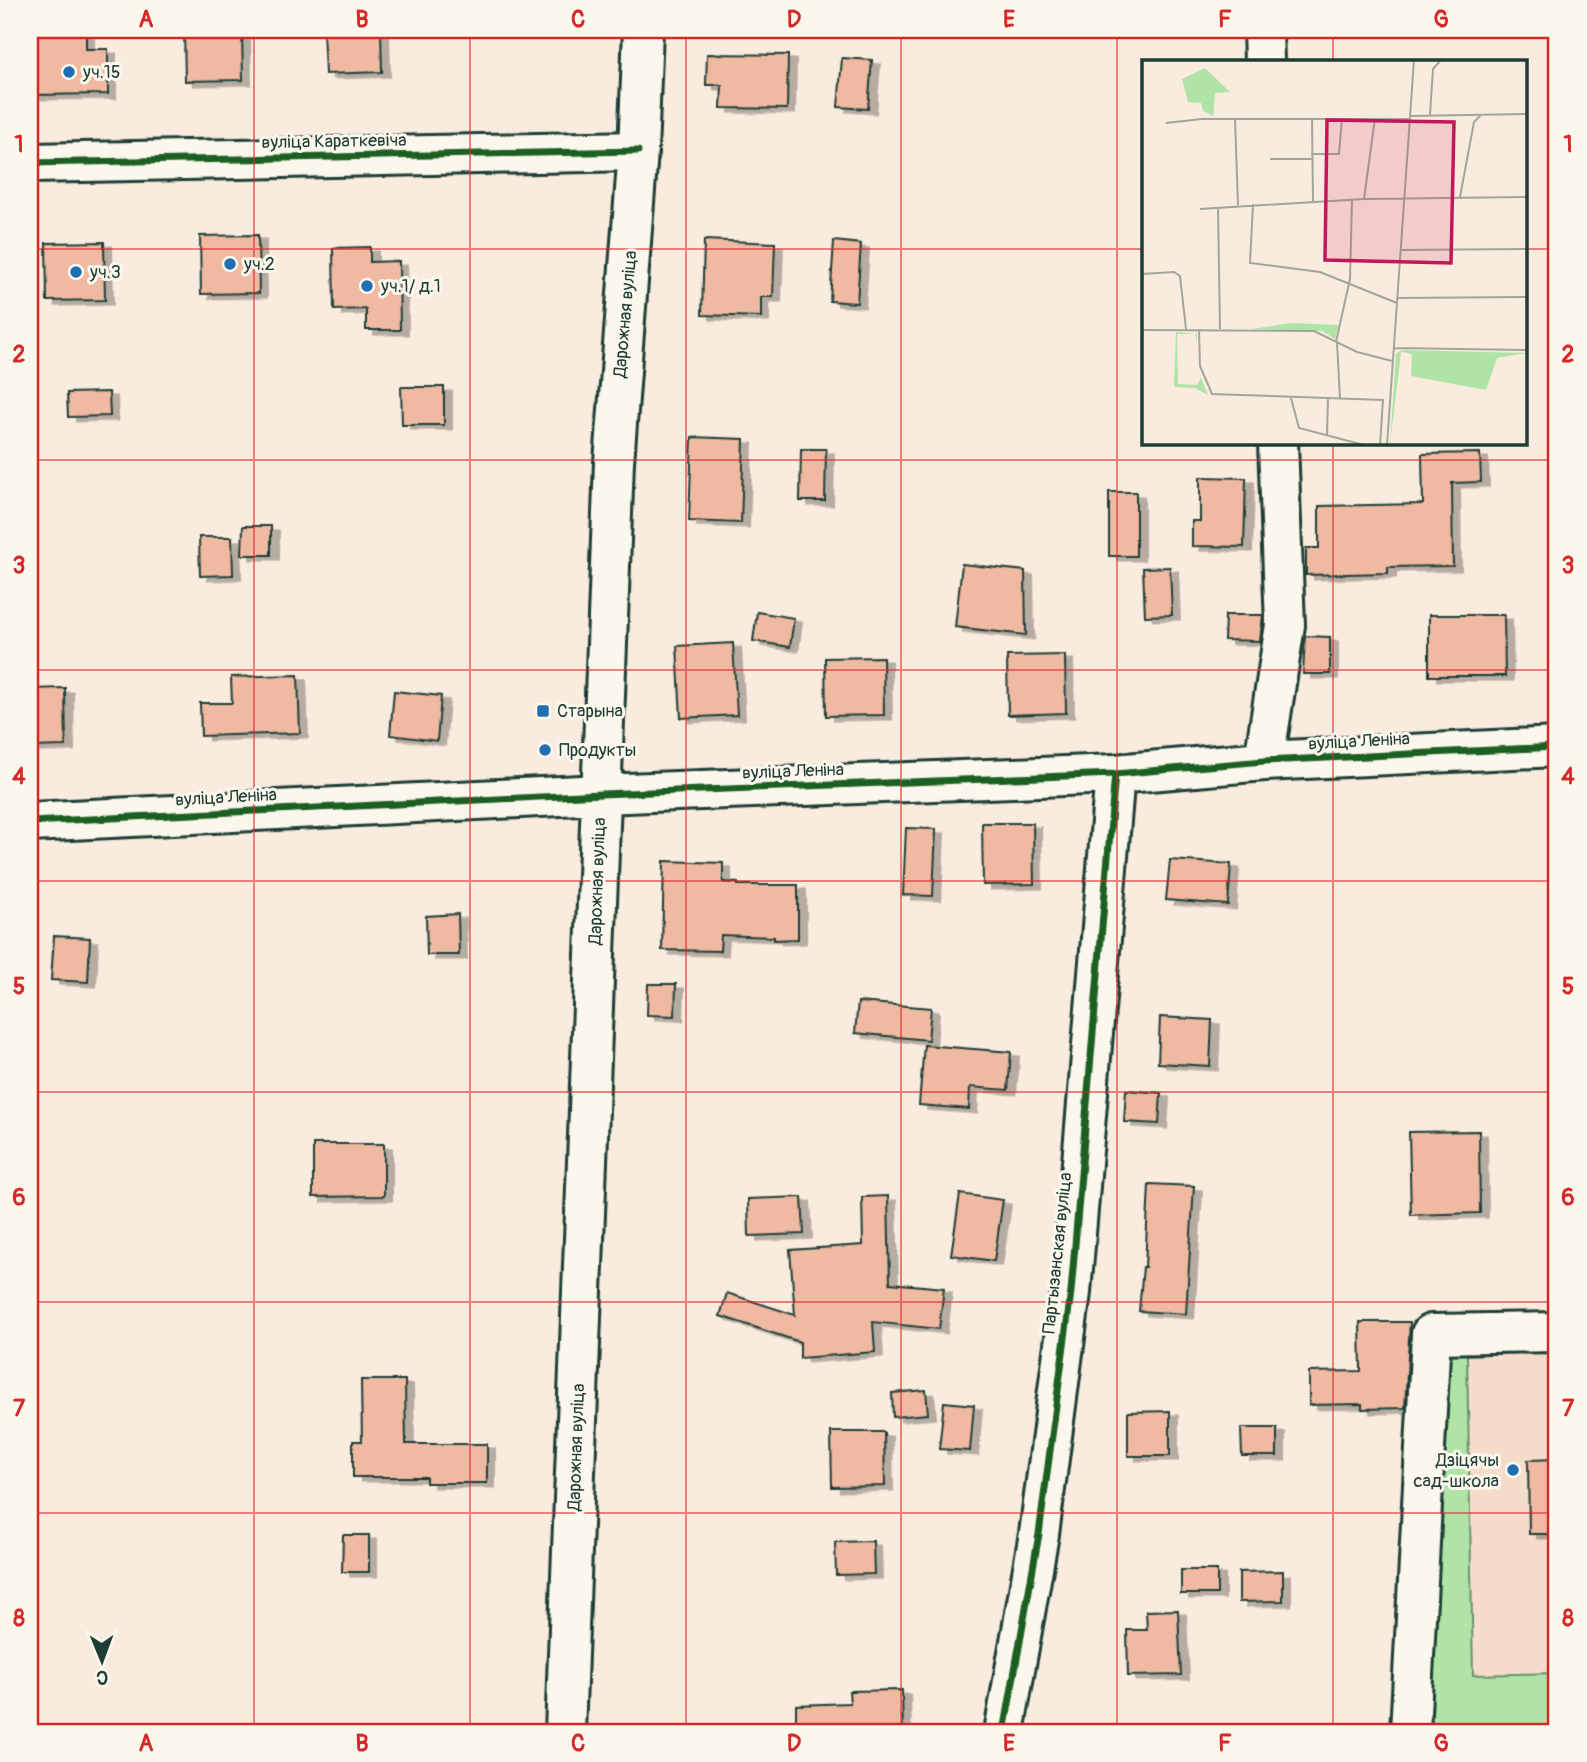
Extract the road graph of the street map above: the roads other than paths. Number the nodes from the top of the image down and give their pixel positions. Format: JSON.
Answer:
{"nodes":[{"id":1,"x":643,"y":30,"type":"edge"},
{"id":2,"x":1263,"y":30,"type":"edge"},
{"id":3,"x":1264,"y":60,"type":"edge"},
{"id":4,"x":638,"y":151,"type":"junction"},
{"id":5,"x":30,"y":163,"type":"edge"},
{"id":6,"x":1278,"y":444,"type":"edge"},
{"id":7,"x":1557,"y":747,"type":"edge"},
{"id":8,"x":1264,"y":761,"type":"junction"},
{"id":9,"x":1115,"y":774,"type":"junction"},
{"id":10,"x":601,"y":794,"type":"junction"},
{"id":11,"x":30,"y":822,"type":"edge"},
{"id":12,"x":1557,"y":1332,"type":"edge"},
{"id":13,"x":565,"y":1732,"type":"edge"},
{"id":14,"x":1004,"y":1732,"type":"edge"},
{"id":15,"x":1410,"y":1732,"type":"edge"}],
"edges":[{"from":1,"to":4,"type":"street","name":"Дарожная вуліца"},
{"from":2,"to":3,"type":"street"},
{"from":4,"to":5,"type":"street","name":"вуліца Караткевіча"},
{"from":4,"to":10,"type":"street","name":"Дарожная вуліца"},
{"from":6,"to":8,"type":"street"},
{"from":7,"to":8,"type":"street","name":"вуліца Леніна"},
{"from":8,"to":9,"type":"street","name":"вуліца Леніна"},
{"from":9,"to":10,"type":"street","name":"вуліца Леніна"},
{"from":9,"to":14,"type":"street","name":"Партызанская вуліца"},
{"from":10,"to":11,"type":"street","name":"вуліца Леніна"},
{"from":10,"to":13,"type":"street","name":"Дарожная вуліца"},
{"from":12,"to":15,"type":"street"}]}
